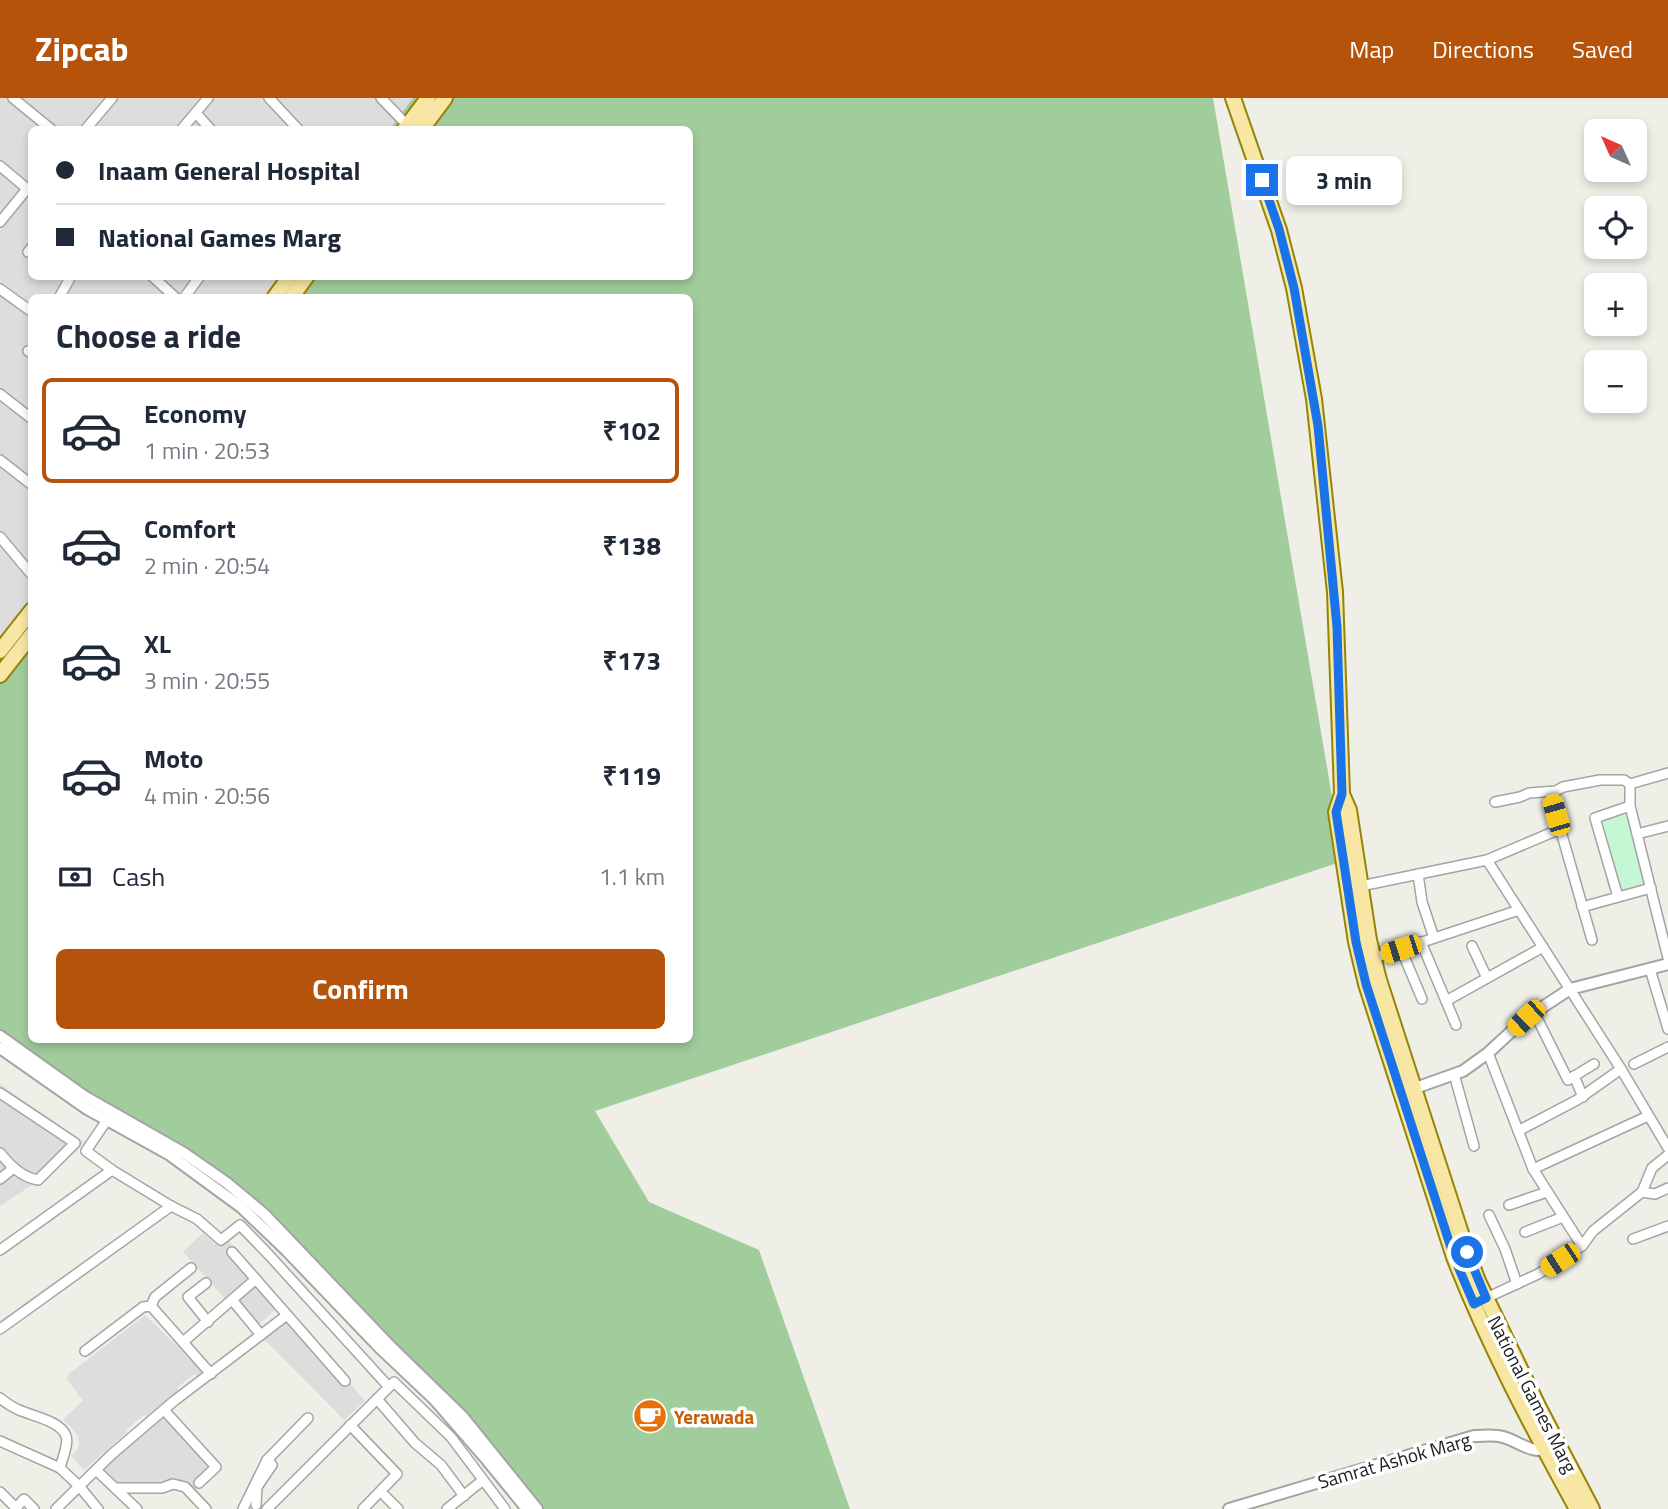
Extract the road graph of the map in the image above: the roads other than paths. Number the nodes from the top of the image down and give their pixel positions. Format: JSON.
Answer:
{"nodes":[{"id":1,"x":13,"y":98,"type":"edge"},
{"id":2,"x":112,"y":98,"type":"edge"},
{"id":3,"x":208,"y":98,"type":"edge"},
{"id":4,"x":269,"y":98,"type":"edge"},
{"id":5,"x":287,"y":98,"type":"edge"},
{"id":6,"x":381,"y":98,"type":"edge"},
{"id":7,"x":428,"y":98,"type":"edge"},
{"id":8,"x":445,"y":98,"type":"edge"},
{"id":9,"x":1233,"y":98,"type":"edge"},
{"id":10,"x":278,"y":107,"type":"junction"},
{"id":11,"x":196,"y":113,"type":"junction"},
{"id":12,"x":47,"y":126,"type":"edge"},
{"id":13,"x":88,"y":126,"type":"edge"},
{"id":14,"x":185,"y":126,"type":"edge"},
{"id":15,"x":207,"y":126,"type":"edge"},
{"id":16,"x":295,"y":126,"type":"edge"},
{"id":17,"x":408,"y":126,"type":"edge"},
{"id":18,"x":411,"y":126,"type":"edge"},
{"id":19,"x":412,"y":126,"type":"edge"},
{"id":20,"x":0,"y":166,"type":"edge"},
{"id":21,"x":28,"y":189,"type":"edge"},
{"id":22,"x":28,"y":191,"type":"edge"},
{"id":23,"x":0,"y":222,"type":"edge"},
{"id":24,"x":156,"y":280,"type":"edge"},
{"id":25,"x":0,"y":289,"type":"edge"},
{"id":26,"x":172,"y":294,"type":"edge"},
{"id":27,"x":28,"y":309,"type":"edge"},
{"id":28,"x":0,"y":394,"type":"edge"},
{"id":29,"x":28,"y":416,"type":"edge"},
{"id":30,"x":0,"y":460,"type":"edge"},
{"id":31,"x":28,"y":482,"type":"edge"},
{"id":32,"x":0,"y":537,"type":"edge"},
{"id":33,"x":28,"y":570,"type":"edge"},
{"id":34,"x":28,"y":615,"type":"edge"},
{"id":35,"x":28,"y":639,"type":"edge"},
{"id":36,"x":0,"y":651,"type":"edge"},
{"id":37,"x":0,"y":675,"type":"edge"},
{"id":38,"x":1668,"y":773,"type":"edge"},
{"id":39,"x":1630,"y":784,"type":"junction"},
{"id":40,"x":1552,"y":800,"type":"dead end"},
{"id":41,"x":1495,"y":802,"type":"dead end"},
{"id":42,"x":1630,"y":806,"type":"junction"},
{"id":43,"x":1668,"y":826,"type":"edge"},
{"id":44,"x":1560,"y":829,"type":"junction"},
{"id":45,"x":1637,"y":834,"type":"junction"},
{"id":46,"x":1487,"y":860,"type":"junction"},
{"id":47,"x":1418,"y":874,"type":"junction"},
{"id":48,"x":1354,"y":887,"type":"junction"},
{"id":49,"x":1651,"y":888,"type":"junction"},
{"id":50,"x":1618,"y":897,"type":"junction"},
{"id":51,"x":1582,"y":907,"type":"junction"},
{"id":52,"x":1519,"y":910,"type":"junction"},
{"id":53,"x":1434,"y":938,"type":"junction"},
{"id":54,"x":1592,"y":940,"type":"dead end"},
{"id":55,"x":1420,"y":942,"type":"junction"},
{"id":56,"x":1472,"y":946,"type":"dead end"},
{"id":57,"x":1543,"y":947,"type":"junction"},
{"id":58,"x":1401,"y":949,"type":"junction"},
{"id":59,"x":1668,"y":958,"type":"edge"},
{"id":60,"x":1367,"y":960,"type":"junction"},
{"id":61,"x":1668,"y":964,"type":"edge"},
{"id":62,"x":1650,"y":969,"type":"junction"},
{"id":63,"x":1487,"y":978,"type":"junction"},
{"id":64,"x":1570,"y":989,"type":"junction"},
{"id":65,"x":1422,"y":999,"type":"dead end"},
{"id":66,"x":1446,"y":1001,"type":"junction"},
{"id":67,"x":1534,"y":1012,"type":"junction"},
{"id":68,"x":1456,"y":1025,"type":"dead end"},
{"id":69,"x":1668,"y":1029,"type":"edge"},
{"id":70,"x":0,"y":1036,"type":"edge"},
{"id":71,"x":1668,"y":1046,"type":"edge"},
{"id":72,"x":0,"y":1048,"type":"edge"},
{"id":73,"x":1488,"y":1053,"type":"junction"},
{"id":74,"x":1594,"y":1064,"type":"dead end"},
{"id":75,"x":1634,"y":1065,"type":"dead end"},
{"id":76,"x":1621,"y":1069,"type":"junction"},
{"id":77,"x":1454,"y":1074,"type":"junction"},
{"id":78,"x":1574,"y":1076,"type":"junction"},
{"id":79,"x":1407,"y":1090,"type":"junction"},
{"id":80,"x":0,"y":1093,"type":"edge"},
{"id":81,"x":1583,"y":1097,"type":"junction"},
{"id":82,"x":1648,"y":1116,"type":"junction"},
{"id":83,"x":107,"y":1120,"type":"junction"},
{"id":84,"x":1518,"y":1131,"type":"junction"},
{"id":85,"x":1474,"y":1146,"type":"dead end"},
{"id":86,"x":1668,"y":1148,"type":"edge"},
{"id":87,"x":0,"y":1153,"type":"edge"},
{"id":88,"x":1668,"y":1155,"type":"edge"},
{"id":89,"x":11,"y":1167,"type":"junction"},
{"id":90,"x":1533,"y":1169,"type":"junction"},
{"id":91,"x":112,"y":1170,"type":"junction"},
{"id":92,"x":0,"y":1179,"type":"edge"},
{"id":93,"x":1668,"y":1188,"type":"edge"},
{"id":94,"x":1547,"y":1192,"type":"junction"},
{"id":95,"x":1642,"y":1192,"type":"junction"},
{"id":96,"x":1509,"y":1205,"type":"dead end"},
{"id":97,"x":171,"y":1206,"type":"junction"},
{"id":98,"x":1489,"y":1215,"type":"dead end"},
{"id":99,"x":1563,"y":1217,"type":"junction"},
{"id":100,"x":1668,"y":1226,"type":"edge"},
{"id":101,"x":1525,"y":1233,"type":"dead end"},
{"id":102,"x":1633,"y":1239,"type":"dead end"},
{"id":103,"x":1582,"y":1246,"type":"junction"},
{"id":104,"x":0,"y":1250,"type":"edge"},
{"id":105,"x":232,"y":1252,"type":"dead end"},
{"id":106,"x":191,"y":1268,"type":"dead end"},
{"id":107,"x":256,"y":1279,"type":"junction"},
{"id":108,"x":205,"y":1283,"type":"dead end"},
{"id":109,"x":1517,"y":1284,"type":"junction"},
{"id":110,"x":233,"y":1301,"type":"junction"},
{"id":111,"x":1480,"y":1301,"type":"junction"},
{"id":112,"x":151,"y":1306,"type":"junction"},
{"id":113,"x":287,"y":1315,"type":"junction"},
{"id":114,"x":208,"y":1322,"type":"junction"},
{"id":115,"x":0,"y":1329,"type":"edge"},
{"id":116,"x":261,"y":1335,"type":"junction"},
{"id":117,"x":184,"y":1342,"type":"junction"},
{"id":118,"x":85,"y":1351,"type":"dead end"},
{"id":119,"x":211,"y":1374,"type":"junction"},
{"id":120,"x":345,"y":1381,"type":"dead end"},
{"id":121,"x":388,"y":1386,"type":"junction"},
{"id":122,"x":0,"y":1398,"type":"edge"},
{"id":123,"x":377,"y":1399,"type":"junction"},
{"id":124,"x":164,"y":1410,"type":"junction"},
{"id":125,"x":308,"y":1418,"type":"dead end"},
{"id":126,"x":350,"y":1426,"type":"junction"},
{"id":127,"x":0,"y":1441,"type":"edge"},
{"id":128,"x":1552,"y":1448,"type":"junction"},
{"id":129,"x":267,"y":1460,"type":"junction"},
{"id":130,"x":60,"y":1468,"type":"junction"},
{"id":131,"x":96,"y":1470,"type":"junction"},
{"id":132,"x":483,"y":1480,"type":"junction"},
{"id":133,"x":199,"y":1483,"type":"dead end"},
{"id":134,"x":79,"y":1486,"type":"junction"},
{"id":135,"x":115,"y":1488,"type":"junction"},
{"id":136,"x":0,"y":1492,"type":"edge"},
{"id":137,"x":385,"y":1496,"type":"dead end"},
{"id":138,"x":464,"y":1496,"type":"junction"},
{"id":139,"x":256,"y":1506,"type":"dead end"},
{"id":140,"x":502,"y":1506,"type":"edge"},
{"id":141,"x":34,"y":1509,"type":"edge"},
{"id":142,"x":56,"y":1509,"type":"edge"},
{"id":143,"x":98,"y":1509,"type":"edge"},
{"id":144,"x":137,"y":1509,"type":"edge"},
{"id":145,"x":206,"y":1509,"type":"edge"},
{"id":146,"x":243,"y":1509,"type":"edge"},
{"id":147,"x":267,"y":1509,"type":"edge"},
{"id":148,"x":363,"y":1509,"type":"edge"},
{"id":149,"x":398,"y":1509,"type":"edge"},
{"id":150,"x":447,"y":1509,"type":"edge"},
{"id":151,"x":490,"y":1509,"type":"edge"},
{"id":152,"x":527,"y":1509,"type":"edge"},
{"id":153,"x":537,"y":1509,"type":"edge"},
{"id":154,"x":1229,"y":1509,"type":"edge"},
{"id":155,"x":1577,"y":1509,"type":"edge"},
{"id":156,"x":1592,"y":1509,"type":"edge"}],
"edges":[{"from":1,"to":12,"type":"street"},
{"from":2,"to":13,"type":"street"},
{"from":3,"to":11,"type":"street"},
{"from":4,"to":10,"type":"street"},
{"from":5,"to":10,"type":"street"},
{"from":6,"to":17,"type":"street"},
{"from":7,"to":18,"type":"main road"},
{"from":8,"to":19,"type":"main road"},
{"from":9,"to":48,"type":"main road","name":"National Games Marg"},
{"from":10,"to":16,"type":"street"},
{"from":11,"to":14,"type":"street"},
{"from":11,"to":15,"type":"street"},
{"from":20,"to":21,"type":"street"},
{"from":22,"to":23,"type":"street"},
{"from":24,"to":26,"type":"street"},
{"from":25,"to":27,"type":"street"},
{"from":28,"to":29,"type":"street"},
{"from":30,"to":31,"type":"street"},
{"from":32,"to":33,"type":"street"},
{"from":34,"to":36,"type":"main road"},
{"from":35,"to":37,"type":"main road"},
{"from":38,"to":39,"type":"street"},
{"from":39,"to":41,"type":"street"},
{"from":39,"to":42,"type":"street"},
{"from":40,"to":44,"type":"street"},
{"from":42,"to":45,"type":"street"},
{"from":42,"to":50,"type":"street"},
{"from":43,"to":45,"type":"street"},
{"from":44,"to":46,"type":"street"},
{"from":44,"to":51,"type":"street"},
{"from":45,"to":49,"type":"street"},
{"from":46,"to":47,"type":"street"},
{"from":46,"to":52,"type":"street"},
{"from":47,"to":48,"type":"street"},
{"from":47,"to":53,"type":"street"},
{"from":48,"to":60,"type":"main road","name":"National Games Marg"},
{"from":49,"to":50,"type":"street"},
{"from":49,"to":59,"type":"street"},
{"from":50,"to":51,"type":"street"},
{"from":51,"to":54,"type":"street"},
{"from":52,"to":53,"type":"street"},
{"from":52,"to":57,"type":"street"},
{"from":53,"to":55,"type":"street"},
{"from":55,"to":58,"type":"street"},
{"from":55,"to":66,"type":"street"},
{"from":56,"to":63,"type":"street"},
{"from":57,"to":63,"type":"street"},
{"from":57,"to":64,"type":"street"},
{"from":58,"to":60,"type":"street"},
{"from":58,"to":65,"type":"street"},
{"from":60,"to":79,"type":"main road","name":"National Games Marg"},
{"from":61,"to":62,"type":"street"},
{"from":62,"to":64,"type":"street"},
{"from":62,"to":69,"type":"street"},
{"from":63,"to":66,"type":"street"},
{"from":64,"to":67,"type":"street"},
{"from":64,"to":76,"type":"street"},
{"from":66,"to":68,"type":"street"},
{"from":67,"to":73,"type":"street"},
{"from":67,"to":78,"type":"street"},
{"from":70,"to":153,"type":"street"},
{"from":71,"to":75,"type":"street"},
{"from":72,"to":83,"type":"street"},
{"from":73,"to":77,"type":"street"},
{"from":73,"to":84,"type":"street"},
{"from":74,"to":78,"type":"street"},
{"from":76,"to":81,"type":"street"},
{"from":76,"to":82,"type":"street"},
{"from":77,"to":79,"type":"street"},
{"from":77,"to":85,"type":"street"},
{"from":78,"to":81,"type":"street"},
{"from":79,"to":111,"type":"main road","name":"National Games Marg"},
{"from":80,"to":89,"type":"street"},
{"from":81,"to":84,"type":"street"},
{"from":82,"to":86,"type":"street"},
{"from":82,"to":90,"type":"street"},
{"from":83,"to":91,"type":"street"},
{"from":83,"to":152,"type":"street"},
{"from":84,"to":90,"type":"street"},
{"from":87,"to":89,"type":"street"},
{"from":88,"to":95,"type":"street"},
{"from":89,"to":92,"type":"street"},
{"from":90,"to":94,"type":"street"},
{"from":91,"to":97,"type":"street"},
{"from":91,"to":104,"type":"street"},
{"from":93,"to":95,"type":"street"},
{"from":94,"to":96,"type":"street"},
{"from":94,"to":99,"type":"street"},
{"from":95,"to":103,"type":"street"},
{"from":97,"to":115,"type":"street"},
{"from":97,"to":121,"type":"street"},
{"from":98,"to":109,"type":"street"},
{"from":99,"to":101,"type":"street"},
{"from":99,"to":103,"type":"street"},
{"from":100,"to":102,"type":"street"},
{"from":103,"to":109,"type":"street"},
{"from":105,"to":107,"type":"street"},
{"from":106,"to":112,"type":"street"},
{"from":107,"to":110,"type":"street"},
{"from":107,"to":113,"type":"street"},
{"from":108,"to":114,"type":"street"},
{"from":109,"to":111,"type":"street"},
{"from":110,"to":114,"type":"street"},
{"from":110,"to":116,"type":"street"},
{"from":111,"to":128,"type":"main road","name":"National Games Marg"},
{"from":112,"to":117,"type":"street"},
{"from":112,"to":118,"type":"street"},
{"from":113,"to":116,"type":"street"},
{"from":113,"to":120,"type":"street"},
{"from":114,"to":117,"type":"street"},
{"from":116,"to":119,"type":"street"},
{"from":117,"to":119,"type":"street"},
{"from":119,"to":124,"type":"street"},
{"from":121,"to":123,"type":"street"},
{"from":121,"to":132,"type":"street"},
{"from":122,"to":130,"type":"street"},
{"from":123,"to":126,"type":"street"},
{"from":123,"to":138,"type":"street"},
{"from":124,"to":131,"type":"street"},
{"from":124,"to":133,"type":"street"},
{"from":125,"to":129,"type":"street"},
{"from":126,"to":147,"type":"street"},
{"from":126,"to":148,"type":"street"},
{"from":127,"to":130,"type":"street"},
{"from":128,"to":154,"type":"street","name":"Samrat Ashok Marg"},
{"from":128,"to":155,"type":"main road","name":"National Games Marg"},
{"from":128,"to":156,"type":"main road","name":"National Games Marg"},
{"from":129,"to":139,"type":"street"},
{"from":129,"to":146,"type":"street"},
{"from":130,"to":134,"type":"street"},
{"from":131,"to":134,"type":"street"},
{"from":131,"to":135,"type":"street"},
{"from":132,"to":138,"type":"street"},
{"from":132,"to":140,"type":"street"},
{"from":134,"to":142,"type":"street"},
{"from":134,"to":143,"type":"street"},
{"from":135,"to":144,"type":"street"},
{"from":135,"to":145,"type":"street"},
{"from":136,"to":141,"type":"street"},
{"from":137,"to":149,"type":"street"},
{"from":138,"to":150,"type":"street"},
{"from":140,"to":151,"type":"street"}]}
